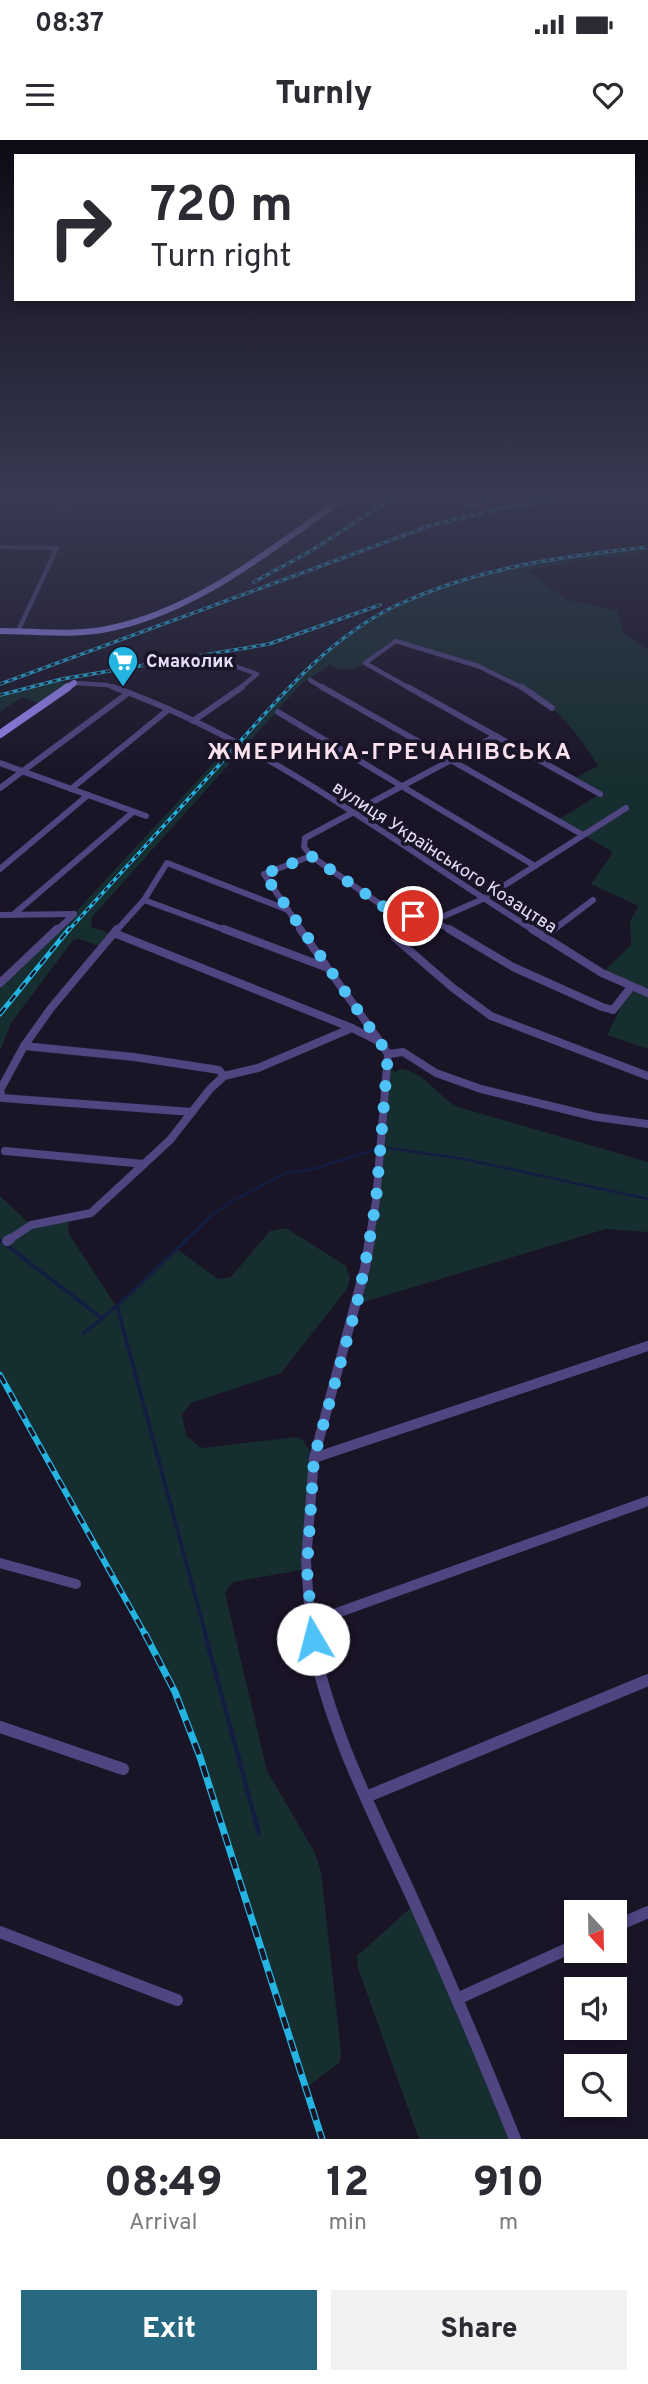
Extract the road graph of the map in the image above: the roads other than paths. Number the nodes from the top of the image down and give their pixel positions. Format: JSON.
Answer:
{"nodes":[{"id":1,"x":37,"y":591,"type":"edge"},
{"id":2,"x":204,"y":591,"type":"edge"},
{"id":3,"x":0,"y":631,"type":"edge"},
{"id":4,"x":18,"y":631,"type":"junction"},
{"id":5,"x":229,"y":664,"type":"dead end"},
{"id":6,"x":310,"y":680,"type":"dead end"},
{"id":7,"x":74,"y":684,"type":"joint"},
{"id":8,"x":128,"y":693,"type":"junction"},
{"id":9,"x":552,"y":708,"type":"dead end"},
{"id":10,"x":169,"y":709,"type":"junction"},
{"id":11,"x":278,"y":712,"type":"dead end"},
{"id":12,"x":193,"y":720,"type":"junction"},
{"id":13,"x":0,"y":734,"type":"edge"},
{"id":14,"x":496,"y":736,"type":"junction"},
{"id":15,"x":452,"y":760,"type":"junction"},
{"id":16,"x":0,"y":763,"type":"edge"},
{"id":17,"x":24,"y":771,"type":"junction"},
{"id":18,"x":401,"y":786,"type":"junction"},
{"id":19,"x":0,"y":788,"type":"edge"},
{"id":20,"x":71,"y":789,"type":"junction"},
{"id":21,"x":600,"y":794,"type":"dead end"},
{"id":22,"x":88,"y":795,"type":"junction"},
{"id":23,"x":626,"y":808,"type":"dead end"},
{"id":24,"x":133,"y":812,"type":"junction"},
{"id":25,"x":351,"y":813,"type":"junction"},
{"id":26,"x":146,"y":816,"type":"dead end"},
{"id":27,"x":583,"y":835,"type":"junction"},
{"id":28,"x":311,"y":856,"type":"junction"},
{"id":29,"x":535,"y":866,"type":"junction"},
{"id":30,"x":0,"y":869,"type":"edge"},
{"id":31,"x":483,"y":899,"type":"junction"},
{"id":32,"x":144,"y":900,"type":"junction"},
{"id":33,"x":593,"y":901,"type":"dead end"},
{"id":34,"x":288,"y":910,"type":"junction"},
{"id":35,"x":14,"y":914,"type":"junction"},
{"id":36,"x":0,"y":915,"type":"edge"},
{"id":37,"x":436,"y":922,"type":"junction"},
{"id":38,"x":114,"y":933,"type":"junction"},
{"id":39,"x":544,"y":937,"type":"junction"},
{"id":40,"x":325,"y":967,"type":"junction"},
{"id":41,"x":0,"y":983,"type":"edge"},
{"id":42,"x":631,"y":987,"type":"junction"},
{"id":43,"x":648,"y":993,"type":"edge"},
{"id":44,"x":352,"y":1028,"type":"junction"},
{"id":45,"x":380,"y":1042,"type":"junction"},
{"id":46,"x":24,"y":1046,"type":"junction"},
{"id":47,"x":388,"y":1054,"type":"junction"},
{"id":48,"x":224,"y":1076,"type":"junction"},
{"id":49,"x":648,"y":1076,"type":"edge"},
{"id":50,"x":192,"y":1112,"type":"junction"},
{"id":51,"x":648,"y":1124,"type":"edge"},
{"id":52,"x":5,"y":1151,"type":"dead end"},
{"id":53,"x":144,"y":1164,"type":"junction"},
{"id":54,"x":7,"y":1241,"type":"dead end"},
{"id":55,"x":648,"y":1346,"type":"edge"},
{"id":56,"x":314,"y":1458,"type":"junction"},
{"id":57,"x":648,"y":1501,"type":"edge"},
{"id":58,"x":0,"y":1563,"type":"edge"},
{"id":59,"x":76,"y":1584,"type":"dead end"},
{"id":60,"x":309,"y":1623,"type":"junction"},
{"id":61,"x":648,"y":1680,"type":"edge"},
{"id":62,"x":0,"y":1727,"type":"edge"},
{"id":63,"x":123,"y":1769,"type":"dead end"},
{"id":64,"x":366,"y":1797,"type":"junction"},
{"id":65,"x":648,"y":1912,"type":"edge"},
{"id":66,"x":627,"y":1921,"type":"edge"},
{"id":67,"x":0,"y":1932,"type":"edge"},
{"id":68,"x":564,"y":1950,"type":"edge"},
{"id":69,"x":458,"y":1998,"type":"junction"},
{"id":70,"x":177,"y":2000,"type":"dead end"},
{"id":71,"x":515,"y":2139,"type":"edge"}],
"edges":[{"from":1,"to":4,"type":"street"},
{"from":2,"to":4,"type":"street"},
{"from":3,"to":4,"type":"street"},
{"from":5,"to":12,"type":"street"},
{"from":6,"to":15,"type":"street"},
{"from":7,"to":8,"type":"street","name":"вулиця Українського Козацтва"},
{"from":7,"to":13,"type":"street"},
{"from":8,"to":10,"type":"street","name":"вулиця Українського Козацтва"},
{"from":8,"to":17,"type":"street"},
{"from":9,"to":14,"type":"street"},
{"from":10,"to":12,"type":"street","name":"вулиця Українського Козацтва"},
{"from":10,"to":20,"type":"street"},
{"from":11,"to":18,"type":"street"},
{"from":12,"to":25,"type":"street","name":"вулиця Українського Козацтва"},
{"from":14,"to":15,"type":"street"},
{"from":14,"to":21,"type":"street"},
{"from":15,"to":18,"type":"street"},
{"from":15,"to":27,"type":"street"},
{"from":16,"to":17,"type":"street"},
{"from":17,"to":19,"type":"street"},
{"from":17,"to":20,"type":"street"},
{"from":18,"to":25,"type":"street"},
{"from":18,"to":29,"type":"street"},
{"from":20,"to":22,"type":"street"},
{"from":22,"to":24,"type":"street"},
{"from":22,"to":30,"type":"street"},
{"from":23,"to":27,"type":"street"},
{"from":24,"to":26,"type":"street"},
{"from":24,"to":35,"type":"street"},
{"from":25,"to":28,"type":"street"},
{"from":25,"to":31,"type":"street","name":"вулиця Українського Козацтва"},
{"from":27,"to":29,"type":"street"},
{"from":28,"to":34,"type":"street"},
{"from":28,"to":37,"type":"street"},
{"from":29,"to":31,"type":"street"},
{"from":31,"to":37,"type":"street"},
{"from":31,"to":39,"type":"street","name":"вулиця Українського Козацтва"},
{"from":32,"to":34,"type":"street"},
{"from":32,"to":38,"type":"street"},
{"from":32,"to":40,"type":"street"},
{"from":33,"to":39,"type":"street"},
{"from":34,"to":40,"type":"street"},
{"from":35,"to":36,"type":"street"},
{"from":35,"to":41,"type":"street"},
{"from":37,"to":42,"type":"street"},
{"from":37,"to":49,"type":"street"},
{"from":38,"to":44,"type":"street"},
{"from":38,"to":46,"type":"street"},
{"from":39,"to":42,"type":"street","name":"вулиця Українського Козацтва"},
{"from":40,"to":45,"type":"street"},
{"from":42,"to":43,"type":"street","name":"вулиця Українського Козацтва"},
{"from":44,"to":45,"type":"street"},
{"from":44,"to":48,"type":"street"},
{"from":45,"to":47,"type":"street"},
{"from":46,"to":48,"type":"street"},
{"from":46,"to":50,"type":"street"},
{"from":47,"to":51,"type":"street"},
{"from":47,"to":56,"type":"street"},
{"from":48,"to":50,"type":"street"},
{"from":50,"to":53,"type":"street"},
{"from":52,"to":53,"type":"street"},
{"from":53,"to":54,"type":"street"},
{"from":55,"to":56,"type":"street"},
{"from":56,"to":60,"type":"street"},
{"from":57,"to":60,"type":"street"},
{"from":58,"to":59,"type":"street"},
{"from":60,"to":64,"type":"street"},
{"from":61,"to":64,"type":"street"},
{"from":62,"to":63,"type":"street"},
{"from":64,"to":69,"type":"street"},
{"from":65,"to":66,"type":"street"},
{"from":67,"to":70,"type":"street"},
{"from":68,"to":69,"type":"street"},
{"from":69,"to":71,"type":"street"}]}
